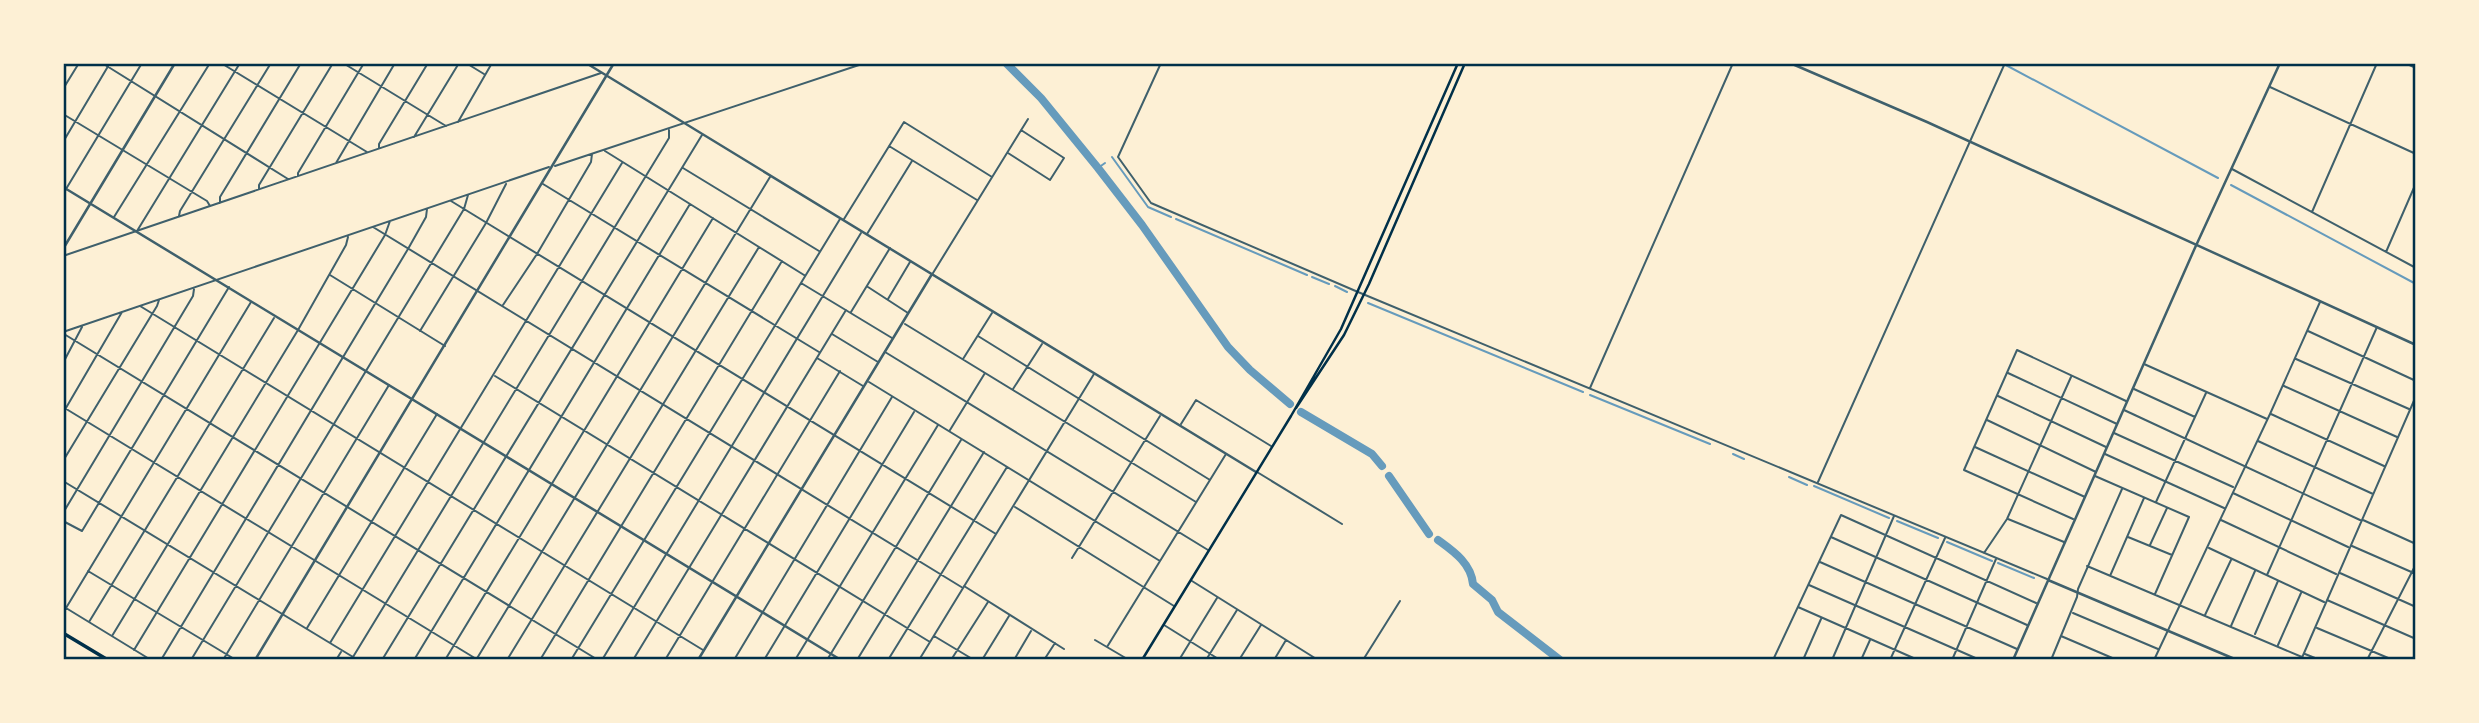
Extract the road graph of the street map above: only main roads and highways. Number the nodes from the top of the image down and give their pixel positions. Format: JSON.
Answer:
{"nodes":[{"id":1,"x":1458,"y":63,"type":"edge"},
{"id":2,"x":1465,"y":63,"type":"edge"},
{"id":3,"x":1291,"y":416,"type":"junction"},
{"id":4,"x":63,"y":633,"type":"edge"},
{"id":5,"x":108,"y":660,"type":"edge"},
{"id":6,"x":1142,"y":660,"type":"edge"}],
"edges":[{"from":1,"to":3,"type":"main road"},
{"from":2,"to":3,"type":"main road"},
{"from":3,"to":6,"type":"main road"},
{"from":4,"to":5,"type":"main road"}]}
